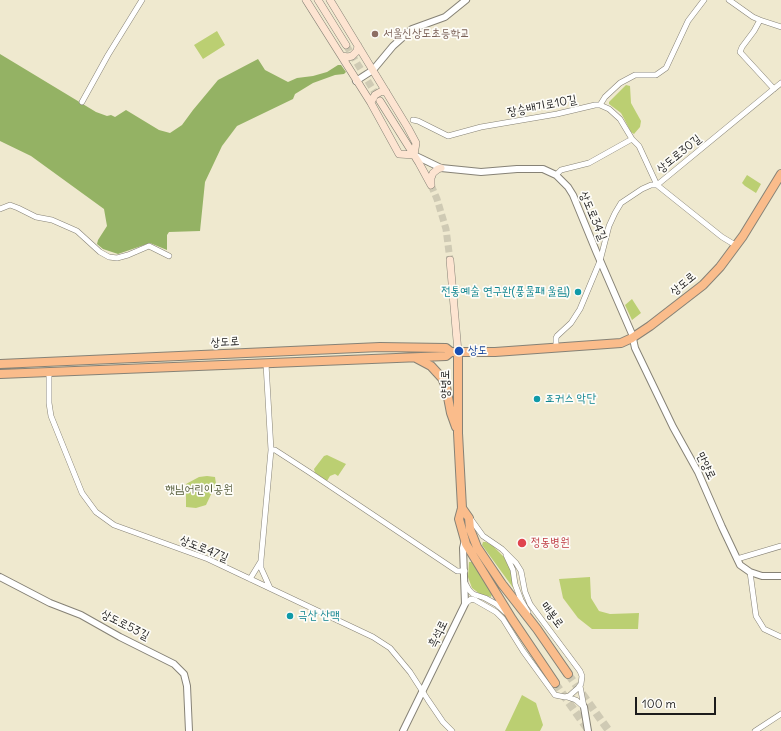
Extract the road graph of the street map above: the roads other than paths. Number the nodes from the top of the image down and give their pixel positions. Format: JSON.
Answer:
{"nodes":[{"id":1,"x":142,"y":0,"type":"edge"},
{"id":2,"x":306,"y":0,"type":"edge"},
{"id":3,"x":318,"y":0,"type":"edge"},
{"id":4,"x":330,"y":0,"type":"edge"},
{"id":5,"x":466,"y":0,"type":"edge"},
{"id":6,"x":704,"y":0,"type":"edge"},
{"id":7,"x":729,"y":0,"type":"edge"},
{"id":8,"x":760,"y":20,"type":"junction"},
{"id":9,"x":781,"y":27,"type":"edge"},
{"id":10,"x":346,"y":45,"type":"tunnel mouth"},
{"id":11,"x":358,"y":46,"type":"junction"},
{"id":12,"x":342,"y":56,"type":"junction"},
{"id":13,"x":373,"y":70,"type":"junction"},
{"id":14,"x":356,"y":81,"type":"junction"},
{"id":15,"x":781,"y":83,"type":"edge"},
{"id":16,"x":774,"y":89,"type":"junction"},
{"id":17,"x":386,"y":92,"type":"junction"},
{"id":18,"x":380,"y":101,"type":"tunnel mouth"},
{"id":19,"x":82,"y":102,"type":"dead end"},
{"id":20,"x":372,"y":105,"type":"junction"},
{"id":21,"x":600,"y":105,"type":"junction"},
{"id":22,"x":413,"y":120,"type":"dead end"},
{"id":23,"x":632,"y":140,"type":"junction"},
{"id":24,"x":414,"y":155,"type":"junction"},
{"id":25,"x":441,"y":168,"type":"junction"},
{"id":26,"x":781,"y":174,"type":"edge"},
{"id":27,"x":556,"y":175,"type":"junction"},
{"id":28,"x":657,"y":185,"type":"junction"},
{"id":29,"x":0,"y":209,"type":"edge"},
{"id":30,"x":737,"y":246,"type":"junction"},
{"id":31,"x":169,"y":256,"type":"dead end"},
{"id":32,"x":450,"y":260,"type":"tunnel mouth"},
{"id":33,"x":600,"y":261,"type":"junction"},
{"id":34,"x":632,"y":338,"type":"junction"},
{"id":35,"x":556,"y":348,"type":"junction"},
{"id":36,"x":454,"y":352,"type":"junction"},
{"id":37,"x":242,"y":353,"type":"junction"},
{"id":38,"x":411,"y":357,"type":"junction"},
{"id":39,"x":0,"y":364,"type":"edge"},
{"id":40,"x":266,"y":364,"type":"junction"},
{"id":41,"x":242,"y":365,"type":"junction"},
{"id":42,"x":49,"y":373,"type":"junction"},
{"id":43,"x":0,"y":374,"type":"edge"},
{"id":44,"x":458,"y":433,"type":"junction"},
{"id":45,"x":271,"y":450,"type":"junction"},
{"id":46,"x":462,"y":508,"type":"junction"},
{"id":47,"x":469,"y":518,"type":"junction"},
{"id":48,"x":465,"y":540,"type":"junction"},
{"id":49,"x":781,"y":546,"type":"edge"},
{"id":50,"x":503,"y":550,"type":"junction"},
{"id":51,"x":738,"y":559,"type":"junction"},
{"id":52,"x":261,"y":560,"type":"junction"},
{"id":53,"x":465,"y":572,"type":"junction"},
{"id":54,"x":750,"y":572,"type":"junction"},
{"id":55,"x":781,"y":576,"type":"edge"},
{"id":56,"x":0,"y":577,"type":"edge"},
{"id":57,"x":250,"y":579,"type":"junction"},
{"id":58,"x":466,"y":583,"type":"junction"},
{"id":59,"x":270,"y":588,"type":"junction"},
{"id":60,"x":474,"y":597,"type":"junction"},
{"id":61,"x":465,"y":604,"type":"junction"},
{"id":62,"x":512,"y":618,"type":"junction"},
{"id":63,"x":537,"y":629,"type":"junction"},
{"id":64,"x":781,"y":637,"type":"edge"},
{"id":65,"x":568,"y":674,"type":"tunnel mouth"},
{"id":66,"x":555,"y":683,"type":"tunnel mouth"},
{"id":67,"x":580,"y":685,"type":"junction"},
{"id":68,"x":423,"y":691,"type":"junction"},
{"id":69,"x":567,"y":697,"type":"junction"},
{"id":70,"x":584,"y":707,"type":"junction"},
{"id":71,"x":781,"y":714,"type":"edge"},
{"id":72,"x":189,"y":731,"type":"edge"},
{"id":73,"x":403,"y":731,"type":"edge"},
{"id":74,"x":452,"y":731,"type":"edge"},
{"id":75,"x":588,"y":731,"type":"edge"},
{"id":76,"x":755,"y":731,"type":"edge"}],
"edges":[{"from":1,"to":19,"type":"street"},
{"from":2,"to":12,"type":"main road"},
{"from":3,"to":10,"type":"main road"},
{"from":4,"to":11,"type":"main road"},
{"from":5,"to":13,"type":"street"},
{"from":6,"to":21,"type":"street"},
{"from":7,"to":8,"type":"street"},
{"from":8,"to":9,"type":"street"},
{"from":8,"to":16,"type":"street"},
{"from":11,"to":12,"type":"main road"},
{"from":11,"to":13,"type":"main road"},
{"from":12,"to":14,"type":"main road"},
{"from":13,"to":14,"type":"street"},
{"from":13,"to":17,"type":"main road"},
{"from":14,"to":20,"type":"main road"},
{"from":15,"to":16,"type":"street","name":"상도로30길"},
{"from":16,"to":28,"type":"street","name":"상도로30길"},
{"from":17,"to":20,"type":"main road"},
{"from":17,"to":24,"type":"main road"},
{"from":18,"to":24,"type":"main road"},
{"from":20,"to":24,"type":"main road"},
{"from":21,"to":22,"type":"street","name":"장승배기로10길"},
{"from":21,"to":23,"type":"street"},
{"from":23,"to":27,"type":"street"},
{"from":23,"to":28,"type":"street"},
{"from":24,"to":25,"type":"street","name":"상도로34길"},
{"from":24,"to":25,"type":"main road"},
{"from":25,"to":27,"type":"street","name":"상도로34길"},
{"from":26,"to":30,"type":"main road","name":"상도로"},
{"from":27,"to":33,"type":"street","name":"상도로34길"},
{"from":28,"to":30,"type":"street"},
{"from":28,"to":33,"type":"street","name":"상도로30길"},
{"from":29,"to":31,"type":"street"},
{"from":30,"to":34,"type":"main road","name":"상도로"},
{"from":32,"to":36,"type":"main road","name":"양녕로"},
{"from":33,"to":34,"type":"street","name":"상도로34길"},
{"from":33,"to":35,"type":"street"},
{"from":34,"to":35,"type":"main road","name":"상도로"},
{"from":34,"to":51,"type":"street","name":"만양로"},
{"from":35,"to":36,"type":"main road","name":"상도로"},
{"from":36,"to":37,"type":"main road","name":"상도로"},
{"from":36,"to":38,"type":"main road","name":"상도로"},
{"from":36,"to":44,"type":"main road","name":"양녕로"},
{"from":37,"to":39,"type":"main road","name":"상도로"},
{"from":37,"to":41,"type":"main road"},
{"from":38,"to":40,"type":"main road","name":"상도로"},
{"from":38,"to":44,"type":"main road"},
{"from":40,"to":41,"type":"main road","name":"상도로"},
{"from":40,"to":45,"type":"street"},
{"from":41,"to":42,"type":"main road","name":"상도로"},
{"from":42,"to":43,"type":"main road","name":"상도로"},
{"from":42,"to":57,"type":"street","name":"상도로47길"},
{"from":44,"to":46,"type":"main road","name":"양녕로"},
{"from":45,"to":52,"type":"street"},
{"from":45,"to":53,"type":"street"},
{"from":46,"to":47,"type":"main road"},
{"from":46,"to":48,"type":"main road","name":"양녕로"},
{"from":47,"to":50,"type":"street","name":"매봉로"},
{"from":47,"to":63,"type":"main road"},
{"from":48,"to":53,"type":"street","name":"흑석로"},
{"from":48,"to":62,"type":"main road","name":"양녕로"},
{"from":49,"to":51,"type":"street"},
{"from":50,"to":63,"type":"street"},
{"from":50,"to":67,"type":"street","name":"매봉로"},
{"from":51,"to":54,"type":"street","name":"만양로"},
{"from":52,"to":57,"type":"street"},
{"from":52,"to":59,"type":"street"},
{"from":53,"to":58,"type":"street","name":"흑석로"},
{"from":54,"to":55,"type":"street"},
{"from":54,"to":64,"type":"street"},
{"from":56,"to":72,"type":"street","name":"상도로53길"},
{"from":57,"to":59,"type":"street","name":"상도로47길"},
{"from":58,"to":60,"type":"street"},
{"from":58,"to":61,"type":"street","name":"흑석로"},
{"from":59,"to":68,"type":"street","name":"상도로47길"},
{"from":60,"to":61,"type":"street"},
{"from":60,"to":62,"type":"street"},
{"from":60,"to":69,"type":"street"},
{"from":61,"to":68,"type":"street","name":"흑석로"},
{"from":62,"to":66,"type":"main road","name":"양녕로"},
{"from":63,"to":65,"type":"main road"},
{"from":67,"to":69,"type":"street"},
{"from":67,"to":70,"type":"street","name":"매봉로"},
{"from":68,"to":73,"type":"street","name":"흑석로"},
{"from":68,"to":74,"type":"street","name":"상도로47길"},
{"from":69,"to":70,"type":"street"},
{"from":70,"to":75,"type":"street"},
{"from":71,"to":76,"type":"street"}]}
